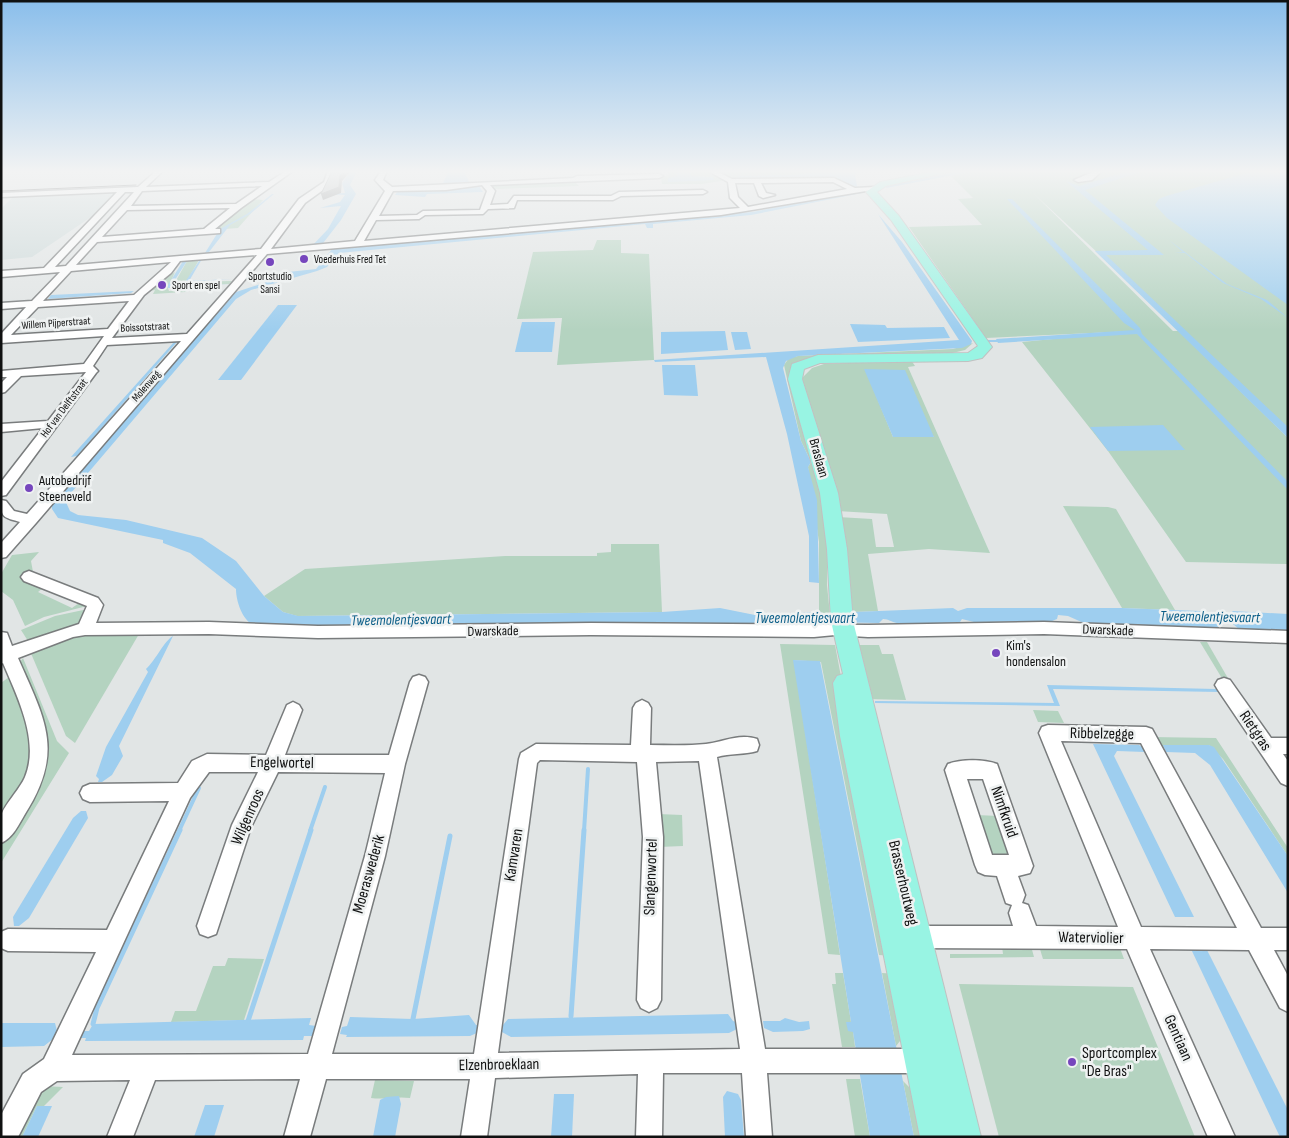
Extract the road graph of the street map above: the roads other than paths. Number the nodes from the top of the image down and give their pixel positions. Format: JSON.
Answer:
{"nodes":[{"id":1,"x":91,"y":224,"type":"edge"},
{"id":2,"x":110,"y":224,"type":"edge"},
{"id":3,"x":216,"y":224,"type":"edge"},
{"id":4,"x":285,"y":224,"type":"edge"},
{"id":5,"x":370,"y":224,"type":"edge"},
{"id":6,"x":553,"y":224,"type":"edge"},
{"id":7,"x":899,"y":224,"type":"edge"},
{"id":8,"x":216,"y":231,"type":"dead end"},
{"id":9,"x":206,"y":232,"type":"junction"},
{"id":10,"x":95,"y":240,"type":"junction"},
{"id":11,"x":358,"y":244,"type":"junction"},
{"id":12,"x":263,"y":253,"type":"junction"},
{"id":13,"x":177,"y":259,"type":"junction"},
{"id":14,"x":69,"y":268,"type":"junction"},
{"id":15,"x":47,"y":270,"type":"junction"},
{"id":16,"x":1,"y":274,"type":"edge"},
{"id":17,"x":137,"y":298,"type":"junction"},
{"id":18,"x":37,"y":303,"type":"junction"},
{"id":19,"x":1,"y":306,"type":"edge"},
{"id":20,"x":107,"y":337,"type":"junction"},
{"id":21,"x":188,"y":337,"type":"junction"},
{"id":22,"x":2,"y":339,"type":"edge"},
{"id":23,"x":86,"y":367,"type":"junction"},
{"id":24,"x":18,"y":373,"type":"junction"},
{"id":25,"x":1,"y":374,"type":"edge"},
{"id":26,"x":1,"y":390,"type":"edge"},
{"id":27,"x":52,"y":424,"type":"junction"},
{"id":28,"x":1,"y":428,"type":"edge"},
{"id":29,"x":1,"y":492,"type":"edge"},
{"id":30,"x":1,"y":504,"type":"edge"},
{"id":31,"x":31,"y":520,"type":"junction"},
{"id":32,"x":1,"y":554,"type":"edge"},
{"id":33,"x":29,"y":577,"type":"dead end"},
{"id":34,"x":839,"y":626,"type":"junction"},
{"id":35,"x":85,"y":629,"type":"junction"},
{"id":36,"x":1288,"y":637,"type":"edge"},
{"id":37,"x":9,"y":649,"type":"edge"},
{"id":38,"x":419,"y":682,"type":"dead end"},
{"id":39,"x":1224,"y":685,"type":"dead end"},
{"id":40,"x":642,"y":708,"type":"dead end"},
{"id":41,"x":293,"y":710,"type":"dead end"},
{"id":42,"x":750,"y":745,"type":"dead end"},
{"id":43,"x":1266,"y":746,"type":"junction"},
{"id":44,"x":1288,"y":746,"type":"edge"},
{"id":45,"x":707,"y":752,"type":"junction"},
{"id":46,"x":643,"y":754,"type":"junction"},
{"id":47,"x":273,"y":762,"type":"junction"},
{"id":48,"x":396,"y":764,"type":"junction"},
{"id":49,"x":1288,"y":777,"type":"edge"},
{"id":50,"x":182,"y":792,"type":"junction"},
{"id":51,"x":90,"y":793,"type":"dead end"},
{"id":52,"x":1,"y":833,"type":"edge"},
{"id":53,"x":1004,"y":865,"type":"junction"},
{"id":54,"x":208,"y":926,"type":"dead end"},
{"id":55,"x":905,"y":937,"type":"junction"},
{"id":56,"x":1028,"y":937,"type":"junction"},
{"id":57,"x":1135,"y":938,"type":"junction"},
{"id":58,"x":1288,"y":939,"type":"edge"},
{"id":59,"x":8,"y":940,"type":"dead end"},
{"id":60,"x":1256,"y":940,"type":"junction"},
{"id":61,"x":114,"y":941,"type":"junction"},
{"id":62,"x":649,"y":1000,"type":"dead end"},
{"id":63,"x":1288,"y":1000,"type":"edge"},
{"id":64,"x":651,"y":1061,"type":"junction"},
{"id":65,"x":924,"y":1061,"type":"junction"},
{"id":66,"x":754,"y":1062,"type":"junction"},
{"id":67,"x":316,"y":1066,"type":"junction"},
{"id":68,"x":484,"y":1066,"type":"junction"},
{"id":69,"x":53,"y":1068,"type":"junction"},
{"id":70,"x":147,"y":1069,"type":"junction"},
{"id":71,"x":4,"y":1137,"type":"edge"},
{"id":72,"x":120,"y":1137,"type":"edge"},
{"id":73,"x":297,"y":1137,"type":"edge"},
{"id":74,"x":474,"y":1137,"type":"edge"},
{"id":75,"x":649,"y":1137,"type":"edge"},
{"id":76,"x":759,"y":1137,"type":"edge"},
{"id":77,"x":938,"y":1137,"type":"edge"},
{"id":78,"x":963,"y":1137,"type":"edge"},
{"id":79,"x":1222,"y":1137,"type":"edge"}],
"edges":[{"from":1,"to":15,"type":"street"},
{"from":2,"to":10,"type":"street"},
{"from":3,"to":9,"type":"street"},
{"from":4,"to":12,"type":"street","name":"Molenweg"},
{"from":5,"to":11,"type":"street"},
{"from":6,"to":11,"type":"street"},
{"from":7,"to":34,"type":"main road","name":"Braslaan"},
{"from":8,"to":9,"type":"street"},
{"from":9,"to":10,"type":"street"},
{"from":10,"to":14,"type":"street"},
{"from":11,"to":12,"type":"street"},
{"from":12,"to":13,"type":"street"},
{"from":12,"to":21,"type":"street","name":"Molenweg"},
{"from":13,"to":14,"type":"street"},
{"from":13,"to":17,"type":"street","name":"Hof van Delftstraat"},
{"from":14,"to":15,"type":"street"},
{"from":14,"to":18,"type":"street"},
{"from":15,"to":16,"type":"street"},
{"from":17,"to":18,"type":"street"},
{"from":17,"to":20,"type":"street","name":"Hof van Delftstraat"},
{"from":18,"to":19,"type":"street"},
{"from":18,"to":22,"type":"street"},
{"from":20,"to":21,"type":"street","name":"Boissotstraat"},
{"from":20,"to":22,"type":"street","name":"Willem Pijperstraat"},
{"from":20,"to":23,"type":"street","name":"Hof van Delftstraat"},
{"from":21,"to":31,"type":"street","name":"Molenweg"},
{"from":23,"to":24,"type":"street"},
{"from":23,"to":27,"type":"street","name":"Hof van Delftstraat"},
{"from":24,"to":25,"type":"street"},
{"from":24,"to":26,"type":"street"},
{"from":27,"to":28,"type":"street"},
{"from":27,"to":29,"type":"street","name":"Hof van Delftstraat"},
{"from":30,"to":31,"type":"street"},
{"from":31,"to":32,"type":"street","name":"Molenweg"},
{"from":33,"to":35,"type":"street"},
{"from":34,"to":35,"type":"street","name":"Dwarskade"},
{"from":34,"to":36,"type":"street","name":"Dwarskade"},
{"from":34,"to":55,"type":"main road","name":"Brasserhoutweg"},
{"from":35,"to":37,"type":"street","name":"Dwarskade"},
{"from":37,"to":52,"type":"street"},
{"from":38,"to":48,"type":"street","name":"Moeraswederik"},
{"from":39,"to":43,"type":"street","name":"Rietgras"},
{"from":40,"to":46,"type":"street"},
{"from":41,"to":47,"type":"street","name":"Wilgenroos"},
{"from":42,"to":45,"type":"street","name":"Kamvaren"},
{"from":43,"to":44,"type":"street"},
{"from":43,"to":49,"type":"street","name":"Rietgras"},
{"from":45,"to":46,"type":"street","name":"Kamvaren"},
{"from":45,"to":66,"type":"street"},
{"from":46,"to":62,"type":"street","name":"Slangenwortel"},
{"from":46,"to":68,"type":"street","name":"Kamvaren"},
{"from":47,"to":48,"type":"street","name":"Engelwortel"},
{"from":47,"to":50,"type":"street","name":"Engelwortel"},
{"from":47,"to":54,"type":"street","name":"Wilgenroos"},
{"from":48,"to":67,"type":"street","name":"Moeraswederik"},
{"from":50,"to":51,"type":"street"},
{"from":50,"to":61,"type":"street","name":"Engelwortel"},
{"from":53,"to":53,"type":"street","name":"Nimfkruid"},
{"from":53,"to":56,"type":"street"},
{"from":55,"to":56,"type":"street","name":"Waterviolier"},
{"from":55,"to":65,"type":"main road","name":"Brasserhoutweg"},
{"from":56,"to":57,"type":"street","name":"Waterviolier"},
{"from":57,"to":60,"type":"street","name":"Waterviolier"},
{"from":57,"to":60,"type":"street","name":"Ribbelzegge"},
{"from":57,"to":79,"type":"street","name":"Gentiaan"},
{"from":58,"to":60,"type":"street","name":"Waterviolier"},
{"from":59,"to":61,"type":"street"},
{"from":60,"to":63,"type":"street"},
{"from":61,"to":69,"type":"street","name":"Engelwortel"},
{"from":64,"to":66,"type":"street","name":"Elzenbroeklaan"},
{"from":64,"to":68,"type":"street","name":"Elzenbroeklaan"},
{"from":64,"to":75,"type":"street"},
{"from":65,"to":66,"type":"street","name":"Elzenbroeklaan"},
{"from":65,"to":77,"type":"main road","name":"Brasserhoutweg"},
{"from":65,"to":78,"type":"main road","name":"Brasserhoutweg"},
{"from":66,"to":76,"type":"street"},
{"from":67,"to":68,"type":"street","name":"Elzenbroeklaan"},
{"from":67,"to":70,"type":"street","name":"Elzenbroeklaan"},
{"from":67,"to":73,"type":"street","name":"Moeraswederik"},
{"from":68,"to":74,"type":"street","name":"Kamvaren"},
{"from":69,"to":70,"type":"street","name":"Elzenbroeklaan"},
{"from":69,"to":71,"type":"street"},
{"from":70,"to":72,"type":"street"}]}
